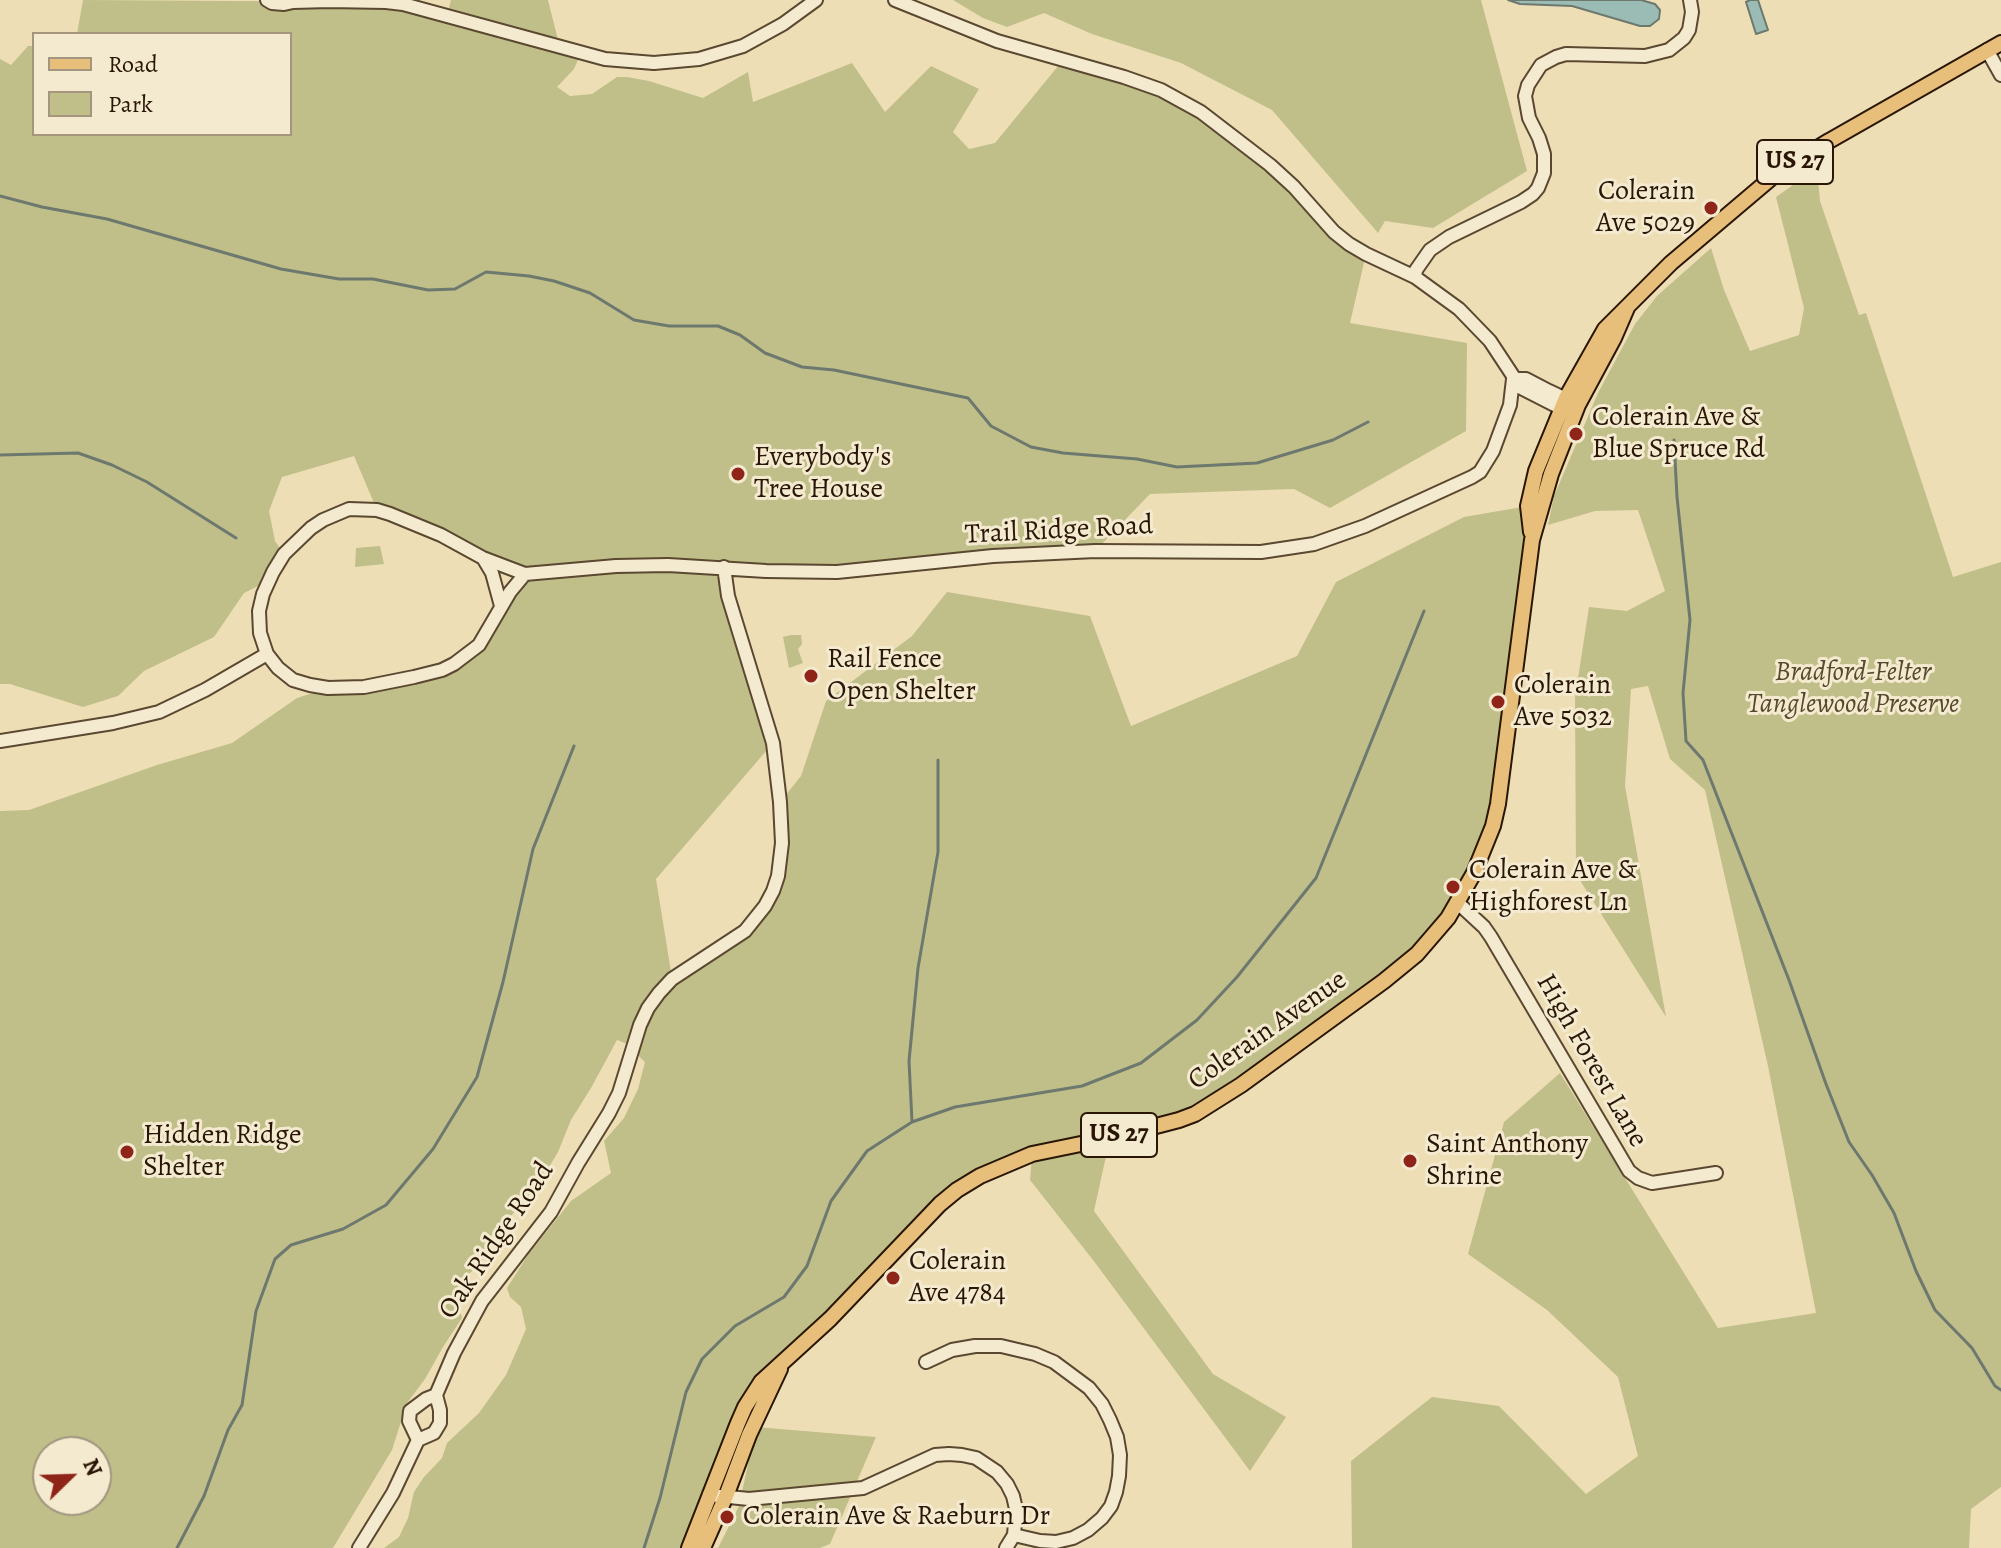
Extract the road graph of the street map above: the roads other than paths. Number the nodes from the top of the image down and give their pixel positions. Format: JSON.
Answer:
{"nodes":[{"id":1,"x":267,"y":0,"type":"edge"},
{"id":2,"x":816,"y":0,"type":"edge"},
{"id":3,"x":895,"y":0,"type":"edge"},
{"id":4,"x":1690,"y":0,"type":"edge"},
{"id":5,"x":1994,"y":46,"type":"edge"},
{"id":6,"x":2001,"y":75,"type":"edge"},
{"id":7,"x":1415,"y":277,"type":"junction"},
{"id":8,"x":1513,"y":379,"type":"junction"},
{"id":9,"x":1535,"y":396,"type":"junction"},
{"id":10,"x":1510,"y":405,"type":"junction"},
{"id":11,"x":1570,"y":407,"type":"junction"},
{"id":12,"x":483,"y":558,"type":"junction"},
{"id":13,"x":724,"y":567,"type":"junction"},
{"id":14,"x":525,"y":574,"type":"junction"},
{"id":15,"x":501,"y":606,"type":"junction"},
{"id":16,"x":267,"y":654,"type":"junction"},
{"id":17,"x":0,"y":741,"type":"edge"},
{"id":18,"x":1458,"y":903,"type":"junction"},
{"id":19,"x":1716,"y":1173,"type":"dead end"},
{"id":20,"x":783,"y":1362,"type":"junction"},
{"id":21,"x":926,"y":1362,"type":"dead end"},
{"id":22,"x":436,"y":1395,"type":"junction"},
{"id":23,"x":418,"y":1440,"type":"junction"},
{"id":24,"x":709,"y":1495,"type":"junction"},
{"id":25,"x":726,"y":1496,"type":"junction"},
{"id":26,"x":1014,"y":1535,"type":"junction"},
{"id":27,"x":359,"y":1548,"type":"edge"},
{"id":28,"x":689,"y":1548,"type":"edge"},
{"id":29,"x":703,"y":1548,"type":"edge"},
{"id":30,"x":1006,"y":1548,"type":"edge"}],
"edges":[{"from":1,"to":2,"type":"street"},
{"from":3,"to":7,"type":"street"},
{"from":4,"to":7,"type":"street"},
{"from":5,"to":6,"type":"street"},
{"from":5,"to":11,"type":"main road","name":"Colerain Avenue","number":"US 27"},
{"from":7,"to":8,"type":"street"},
{"from":8,"to":9,"type":"street"},
{"from":8,"to":10,"type":"street","name":"Trail Ridge Road"},
{"from":8,"to":11,"type":"street"},
{"from":9,"to":10,"type":"street"},
{"from":9,"to":11,"type":"street"},
{"from":10,"to":13,"type":"street","name":"Trail Ridge Road"},
{"from":11,"to":18,"type":"main road","name":"Colerain Avenue","number":"US 27"},
{"from":12,"to":14,"type":"street","name":"Trail Ridge Road"},
{"from":12,"to":15,"type":"street"},
{"from":12,"to":16,"type":"street","name":"Trail Ridge Road"},
{"from":13,"to":14,"type":"street","name":"Trail Ridge Road"},
{"from":13,"to":22,"type":"street","name":"Oak Ridge Road"},
{"from":14,"to":15,"type":"street"},
{"from":15,"to":16,"type":"street"},
{"from":16,"to":17,"type":"street"},
{"from":18,"to":19,"type":"street","name":"High Forest Lane"},
{"from":18,"to":20,"type":"main road","name":"Colerain Avenue","number":"US 27"},
{"from":20,"to":24,"type":"main road","name":"Colerain Avenue","number":"US 27"},
{"from":20,"to":25,"type":"main road","name":"Colerain Avenue","number":"US 27"},
{"from":21,"to":26,"type":"street"},
{"from":22,"to":23,"type":"street","name":"Oak Ridge Road"},
{"from":22,"to":23,"type":"street","name":"Oak Ridge Road"},
{"from":23,"to":27,"type":"street","name":"Oak Ridge Road"},
{"from":24,"to":25,"type":"street"},
{"from":24,"to":28,"type":"main road","name":"Colerain Avenue","number":"US 27"},
{"from":25,"to":26,"type":"street"},
{"from":25,"to":29,"type":"main road","name":"Colerain Avenue","number":"US 27"},
{"from":26,"to":30,"type":"street"}]}
